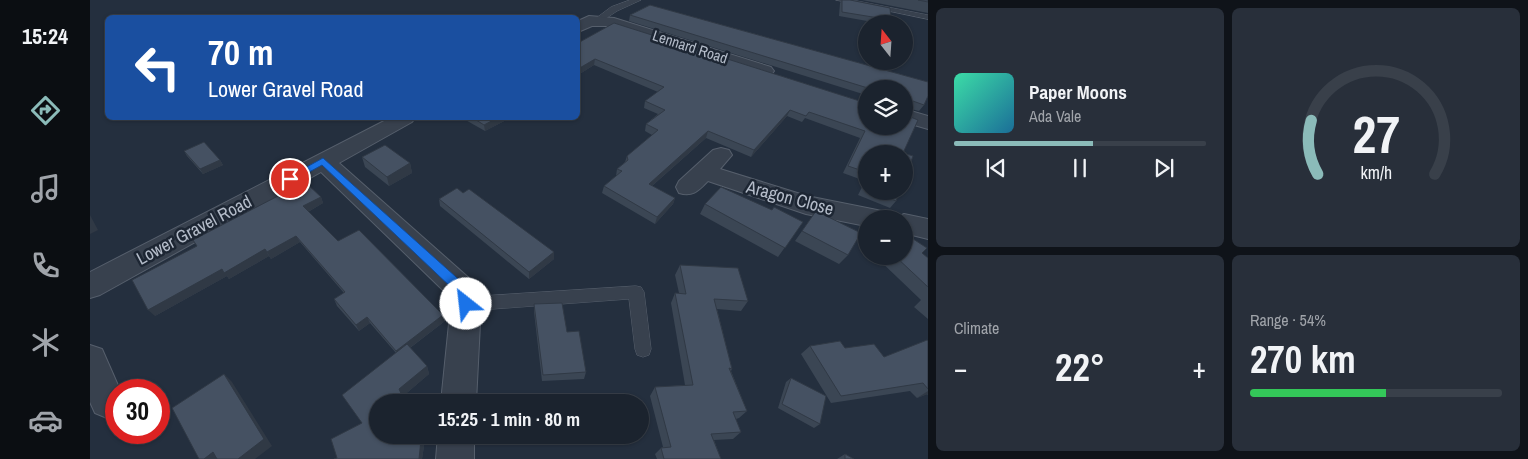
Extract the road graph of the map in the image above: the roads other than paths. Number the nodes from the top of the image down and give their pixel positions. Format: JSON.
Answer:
{"nodes":[{"id":1,"x":637,"y":0,"type":"edge"},
{"id":2,"x":840,"y":0,"type":"edge"},
{"id":3,"x":928,"y":17,"type":"edge"},
{"id":4,"x":599,"y":19,"type":"junction"},
{"id":5,"x":580,"y":26,"type":"edge"},
{"id":6,"x":782,"y":77,"type":"edge"},
{"id":7,"x":913,"y":119,"type":"edge"},
{"id":8,"x":401,"y":120,"type":"edge"},
{"id":9,"x":928,"y":123,"type":"edge"},
{"id":10,"x":721,"y":155,"type":"dead end"},
{"id":11,"x":323,"y":161,"type":"junction"},
{"id":12,"x":858,"y":215,"type":"edge"},
{"id":13,"x":913,"y":226,"type":"edge"},
{"id":14,"x":928,"y":229,"type":"edge"},
{"id":15,"x":90,"y":286,"type":"edge"},
{"id":16,"x":466,"y":304,"type":"junction"},
{"id":17,"x":643,"y":349,"type":"dead end"},
{"id":18,"x":90,"y":360,"type":"edge"},
{"id":19,"x":460,"y":394,"type":"edge"},
{"id":20,"x":105,"y":396,"type":"edge"},
{"id":21,"x":456,"y":444,"type":"edge"},
{"id":22,"x":455,"y":459,"type":"edge"}],
"edges":[{"from":1,"to":4,"type":"lane"},
{"from":2,"to":3,"type":"lane"},
{"from":4,"to":5,"type":"street"},
{"from":4,"to":6,"type":"street","name":"Lennard Road"},
{"from":7,"to":9,"type":"street"},
{"from":8,"to":11,"type":"street","name":"Lower Gravel Road"},
{"from":10,"to":12,"type":"street","name":"Aragon Close"},
{"from":11,"to":15,"type":"street","name":"Lower Gravel Road"},
{"from":11,"to":16,"type":"street"},
{"from":13,"to":14,"type":"street"},
{"from":16,"to":17,"type":"lane"},
{"from":16,"to":19,"type":"street"},
{"from":18,"to":20,"type":"street"},
{"from":21,"to":22,"type":"street"}]}
